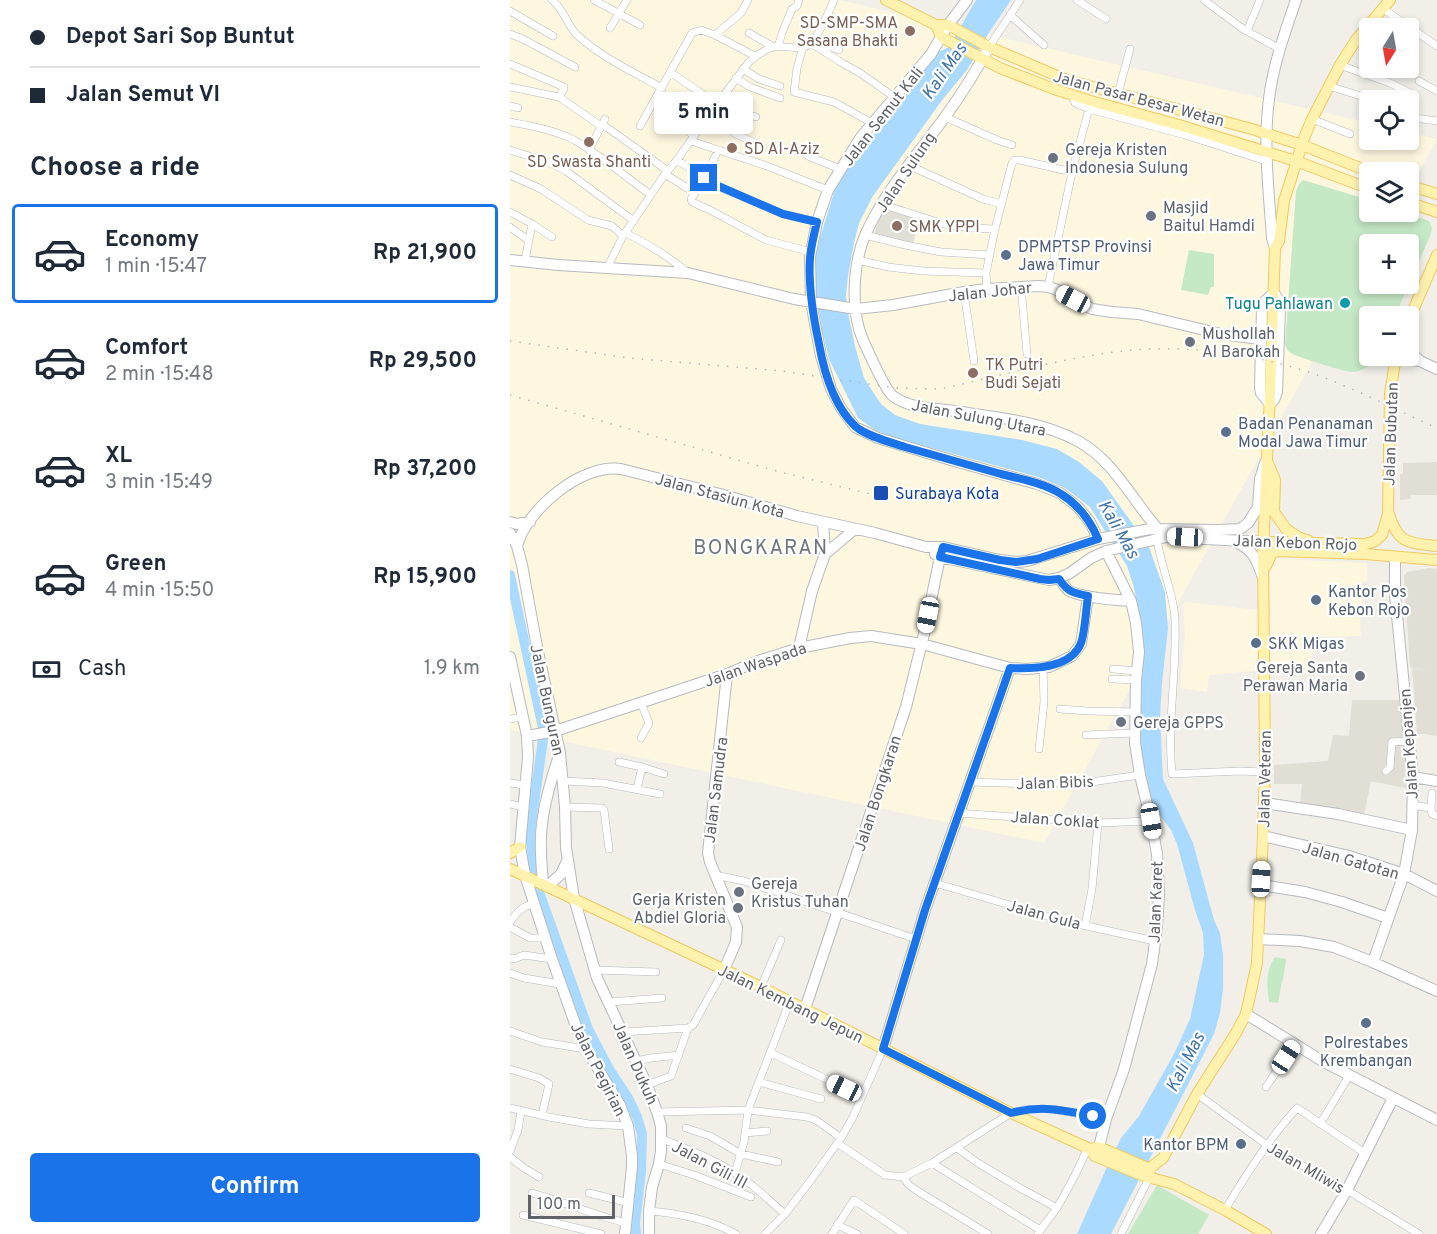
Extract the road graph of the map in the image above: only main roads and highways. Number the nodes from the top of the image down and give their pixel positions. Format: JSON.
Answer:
{"nodes":[{"id":1,"x":886,"y":0,"type":"edge"},
{"id":2,"x":1386,"y":4,"type":"edge"},
{"id":3,"x":936,"y":26,"type":"junction"},
{"id":4,"x":1020,"y":60,"type":"junction"},
{"id":5,"x":1015,"y":74,"type":"junction"},
{"id":6,"x":1302,"y":145,"type":"junction"},
{"id":7,"x":1296,"y":161,"type":"junction"},
{"id":8,"x":1359,"y":168,"type":"edge"},
{"id":9,"x":1359,"y":185,"type":"edge"},
{"id":10,"x":1419,"y":189,"type":"edge"},
{"id":11,"x":1437,"y":194,"type":"edge"},
{"id":12,"x":1419,"y":206,"type":"edge"},
{"id":13,"x":1437,"y":212,"type":"edge"},
{"id":14,"x":1437,"y":255,"type":"edge"},
{"id":15,"x":1415,"y":306,"type":"edge"},
{"id":16,"x":1395,"y":366,"type":"edge"},
{"id":17,"x":1266,"y":460,"type":"junction"},
{"id":18,"x":1389,"y":513,"type":"junction"},
{"id":19,"x":1264,"y":542,"type":"junction"},
{"id":20,"x":1318,"y":544,"type":"junction"},
{"id":21,"x":1431,"y":546,"type":"edge"},
{"id":22,"x":1437,"y":560,"type":"edge"},
{"id":23,"x":1264,"y":575,"type":"junction"},
{"id":24,"x":520,"y":847,"type":"road end"},
{"id":25,"x":510,"y":853,"type":"edge"},
{"id":26,"x":510,"y":868,"type":"edge"},
{"id":27,"x":1163,"y":1158,"type":"junction"},
{"id":28,"x":1148,"y":1173,"type":"junction"},
{"id":29,"x":1174,"y":1184,"type":"junction"},
{"id":30,"x":1266,"y":1234,"type":"edge"}],
"edges":[{"from":1,"to":3,"type":"main road"},
{"from":2,"to":6,"type":"main road","name":"Jalan Veteran"},
{"from":3,"to":4,"type":"main road","name":"Jalan Pasar Besar Wetan"},
{"from":3,"to":5,"type":"main road","name":"Jalan Pasar Besar Wetan"},
{"from":4,"to":5,"type":"main road"},
{"from":4,"to":6,"type":"main road","name":"Jalan Pasar Besar Wetan"},
{"from":5,"to":7,"type":"main road","name":"Jalan Pasar Besar Wetan"},
{"from":6,"to":7,"type":"main road","name":"Jalan Veteran"},
{"from":6,"to":8,"type":"main road","name":"Jalan Pasar Besar Wetan"},
{"from":7,"to":9,"type":"main road","name":"Jalan Pasar Besar Wetan"},
{"from":7,"to":17,"type":"main road","name":"Jalan Veteran"},
{"from":10,"to":11,"type":"main road"},
{"from":12,"to":13,"type":"main road"},
{"from":14,"to":15,"type":"main road"},
{"from":16,"to":18,"type":"main road","name":"Jalan Bubutan"},
{"from":17,"to":19,"type":"main road","name":"Jalan Veteran"},
{"from":17,"to":20,"type":"main road"},
{"from":18,"to":20,"type":"main road","name":"Jalan Kebon Rojo"},
{"from":18,"to":21,"type":"main road"},
{"from":19,"to":20,"type":"main road","name":"Jalan Kebon Rojo"},
{"from":19,"to":23,"type":"main road","name":"Jalan Veteran"},
{"from":22,"to":23,"type":"main road","name":"Jalan Kebon Rojo"},
{"from":23,"to":27,"type":"main road","name":"Jalan Veteran"},
{"from":24,"to":25,"type":"main road"},
{"from":26,"to":28,"type":"main road","name":"Jalan Kembang Jepun"},
{"from":27,"to":28,"type":"main road"},
{"from":27,"to":29,"type":"main road"},
{"from":28,"to":29,"type":"main road","name":"Jalan Kembang Jepun"},
{"from":29,"to":30,"type":"main road","name":"Jalan Kembang Jepun"}]}
